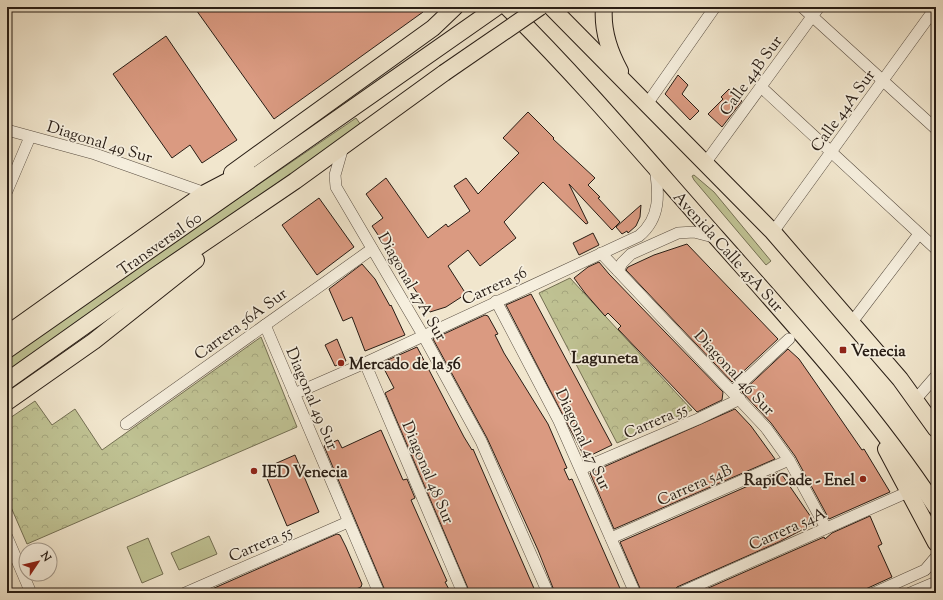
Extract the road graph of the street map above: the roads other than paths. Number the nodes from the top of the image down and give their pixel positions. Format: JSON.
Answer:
{"nodes":[{"id":1,"x":455,"y":7,"type":"edge"},
{"id":2,"x":497,"y":7,"type":"edge"},
{"id":3,"x":507,"y":7,"type":"edge"},
{"id":4,"x":540,"y":7,"type":"edge"},
{"id":5,"x":551,"y":7,"type":"edge"},
{"id":6,"x":604,"y":7,"type":"edge"},
{"id":7,"x":715,"y":7,"type":"edge"},
{"id":8,"x":802,"y":7,"type":"edge"},
{"id":9,"x":819,"y":7,"type":"edge"},
{"id":10,"x":936,"y":7,"type":"edge"},
{"id":11,"x":812,"y":17,"type":"junction"},
{"id":12,"x":883,"y":80,"type":"junction"},
{"id":13,"x":761,"y":87,"type":"junction"},
{"id":14,"x":630,"y":88,"type":"junction"},
{"id":15,"x":647,"y":104,"type":"junction"},
{"id":16,"x":936,"y":129,"type":"edge"},
{"id":17,"x":7,"y":130,"type":"edge"},
{"id":18,"x":30,"y":137,"type":"junction"},
{"id":19,"x":311,"y":138,"type":"junction"},
{"id":20,"x":343,"y":147,"type":"junction"},
{"id":21,"x":830,"y":153,"type":"junction"},
{"id":22,"x":706,"y":162,"type":"junction"},
{"id":23,"x":655,"y":166,"type":"junction"},
{"id":24,"x":295,"y":181,"type":"junction"},
{"id":25,"x":7,"y":191,"type":"edge"},
{"id":26,"x":205,"y":193,"type":"junction"},
{"id":27,"x":773,"y":232,"type":"junction"},
{"id":28,"x":919,"y":234,"type":"junction"},
{"id":29,"x":717,"y":238,"type":"junction"},
{"id":30,"x":372,"y":248,"type":"junction"},
{"id":31,"x":936,"y":249,"type":"edge"},
{"id":32,"x":601,"y":253,"type":"junction"},
{"id":33,"x":136,"y":259,"type":"junction"},
{"id":34,"x":108,"y":262,"type":"junction"},
{"id":35,"x":618,"y":271,"type":"junction"},
{"id":36,"x":496,"y":301,"type":"junction"},
{"id":37,"x":852,"y":322,"type":"junction"},
{"id":38,"x":265,"y":325,"type":"junction"},
{"id":39,"x":10,"y":329,"type":"edge"},
{"id":40,"x":423,"y":335,"type":"junction"},
{"id":41,"x":789,"y":339,"type":"dead end"},
{"id":42,"x":7,"y":350,"type":"edge"},
{"id":43,"x":365,"y":363,"type":"junction"},
{"id":44,"x":936,"y":376,"type":"edge"},
{"id":45,"x":7,"y":381,"type":"edge"},
{"id":46,"x":294,"y":394,"type":"junction"},
{"id":47,"x":736,"y":395,"type":"junction"},
{"id":48,"x":916,"y":399,"type":"junction"},
{"id":49,"x":7,"y":402,"type":"edge"},
{"id":50,"x":861,"y":404,"type":"junction"},
{"id":51,"x":126,"y":424,"type":"dead end"},
{"id":52,"x":936,"y":429,"type":"edge"},
{"id":53,"x":789,"y":460,"type":"junction"},
{"id":54,"x":581,"y":469,"type":"junction"},
{"id":55,"x":908,"y":492,"type":"junction"},
{"id":56,"x":936,"y":508,"type":"edge"},
{"id":57,"x":348,"y":522,"type":"junction"},
{"id":58,"x":826,"y":528,"type":"junction"},
{"id":59,"x":611,"y":538,"type":"junction"},
{"id":60,"x":8,"y":542,"type":"edge"},
{"id":61,"x":936,"y":543,"type":"edge"},
{"id":62,"x":936,"y":557,"type":"edge"},
{"id":63,"x":936,"y":582,"type":"edge"},
{"id":64,"x":376,"y":592,"type":"edge"},
{"id":65,"x":31,"y":593,"type":"edge"},
{"id":66,"x":185,"y":593,"type":"edge"},
{"id":67,"x":463,"y":593,"type":"edge"},
{"id":68,"x":548,"y":593,"type":"edge"},
{"id":69,"x":635,"y":593,"type":"edge"},
{"id":70,"x":680,"y":593,"type":"edge"},
{"id":71,"x":874,"y":593,"type":"edge"},
{"id":72,"x":910,"y":593,"type":"edge"}],
"edges":[{"from":1,"to":26,"type":"highway"},
{"from":2,"to":19,"type":"highway","name":"Transversal 60"},
{"from":3,"to":23,"type":"highway","name":"Avenida Calle 45A Sur"},
{"from":4,"to":20,"type":"highway","name":"Transversal 60","bridge":true},
{"from":5,"to":14,"type":"highway"},
{"from":6,"to":14,"type":"highway"},
{"from":7,"to":15,"type":"street"},
{"from":8,"to":11,"type":"street"},
{"from":9,"to":11,"type":"street","name":"Calle 44B Sur"},
{"from":10,"to":12,"type":"street","name":"Calle 44A Sur"},
{"from":11,"to":12,"type":"street"},
{"from":11,"to":13,"type":"street","name":"Calle 44B Sur"},
{"from":12,"to":16,"type":"street"},
{"from":12,"to":21,"type":"street","name":"Calle 44A Sur"},
{"from":13,"to":21,"type":"street"},
{"from":13,"to":22,"type":"street","name":"Calle 44B Sur"},
{"from":14,"to":15,"type":"highway"},
{"from":15,"to":22,"type":"highway"},
{"from":17,"to":18,"type":"street","name":"Diagonal 49 Sur"},
{"from":18,"to":25,"type":"street"},
{"from":18,"to":26,"type":"street","name":"Diagonal 49 Sur"},
{"from":19,"to":26,"type":"highway","name":"Transversal 60"},
{"from":19,"to":33,"type":"highway","name":"Transversal 60"},
{"from":20,"to":24,"type":"highway","name":"Transversal 60"},
{"from":20,"to":30,"type":"street","name":"Diagonal 47A Sur"},
{"from":21,"to":27,"type":"street","name":"Calle 44A Sur"},
{"from":21,"to":28,"type":"street"},
{"from":22,"to":27,"type":"highway"},
{"from":23,"to":29,"type":"highway","name":"Avenida Calle 45A Sur"},
{"from":23,"to":32,"type":"street","name":"Carrera 56"},
{"from":24,"to":45,"type":"highway","name":"Transversal 60"},
{"from":24,"to":49,"type":"highway","name":"Transversal 60"},
{"from":26,"to":34,"type":"highway","name":"Transversal 60"},
{"from":27,"to":37,"type":"highway"},
{"from":28,"to":31,"type":"street"},
{"from":28,"to":37,"type":"street"},
{"from":29,"to":35,"type":"street"},
{"from":29,"to":50,"type":"highway","name":"Avenida Calle 45A Sur"},
{"from":30,"to":38,"type":"street","name":"Carrera 56A Sur"},
{"from":30,"to":40,"type":"street","name":"Diagonal 47A Sur"},
{"from":32,"to":35,"type":"street","name":"Diagonal 46 Sur"},
{"from":32,"to":36,"type":"street","name":"Carrera 56"},
{"from":33,"to":34,"type":"highway"},
{"from":33,"to":42,"type":"highway","name":"Transversal 60"},
{"from":34,"to":39,"type":"highway","name":"Transversal 60"},
{"from":35,"to":47,"type":"street","name":"Diagonal 46 Sur"},
{"from":36,"to":40,"type":"street","name":"Carrera 56"},
{"from":36,"to":54,"type":"street","name":"Diagonal 47 Sur"},
{"from":37,"to":48,"type":"highway"},
{"from":38,"to":46,"type":"street","name":"Diagonal 49 Sur"},
{"from":38,"to":51,"type":"street","name":"Carrera 56A Sur"},
{"from":40,"to":43,"type":"street","name":"Carrera 56"},
{"from":40,"to":68,"type":"street","name":"Diagonal 47A Sur"},
{"from":41,"to":47,"type":"street","name":"Carrera 55"},
{"from":43,"to":46,"type":"street","name":"Carrera 56"},
{"from":43,"to":67,"type":"street","name":"Diagonal 48 Sur"},
{"from":44,"to":48,"type":"street"},
{"from":46,"to":57,"type":"street","name":"Diagonal 49 Sur"},
{"from":47,"to":53,"type":"street","name":"Diagonal 46 Sur"},
{"from":47,"to":54,"type":"street","name":"Carrera 55"},
{"from":48,"to":52,"type":"highway"},
{"from":50,"to":55,"type":"highway"},
{"from":50,"to":56,"type":"highway","name":"Avenida Calle 45A Sur"},
{"from":53,"to":58,"type":"street","name":"Diagonal 46 Sur"},
{"from":53,"to":59,"type":"street","name":"Carrera 54B"},
{"from":54,"to":59,"type":"street","name":"Diagonal 47 Sur"},
{"from":55,"to":58,"type":"street","name":"Carrera 54A"},
{"from":55,"to":61,"type":"highway"},
{"from":57,"to":64,"type":"street","name":"Diagonal 49 Sur"},
{"from":57,"to":66,"type":"street","name":"Carrera 55"},
{"from":58,"to":70,"type":"street","name":"Carrera 54A"},
{"from":59,"to":69,"type":"street","name":"Diagonal 47 Sur"},
{"from":60,"to":65,"type":"street"},
{"from":62,"to":71,"type":"street"},
{"from":63,"to":72,"type":"street"}]}
